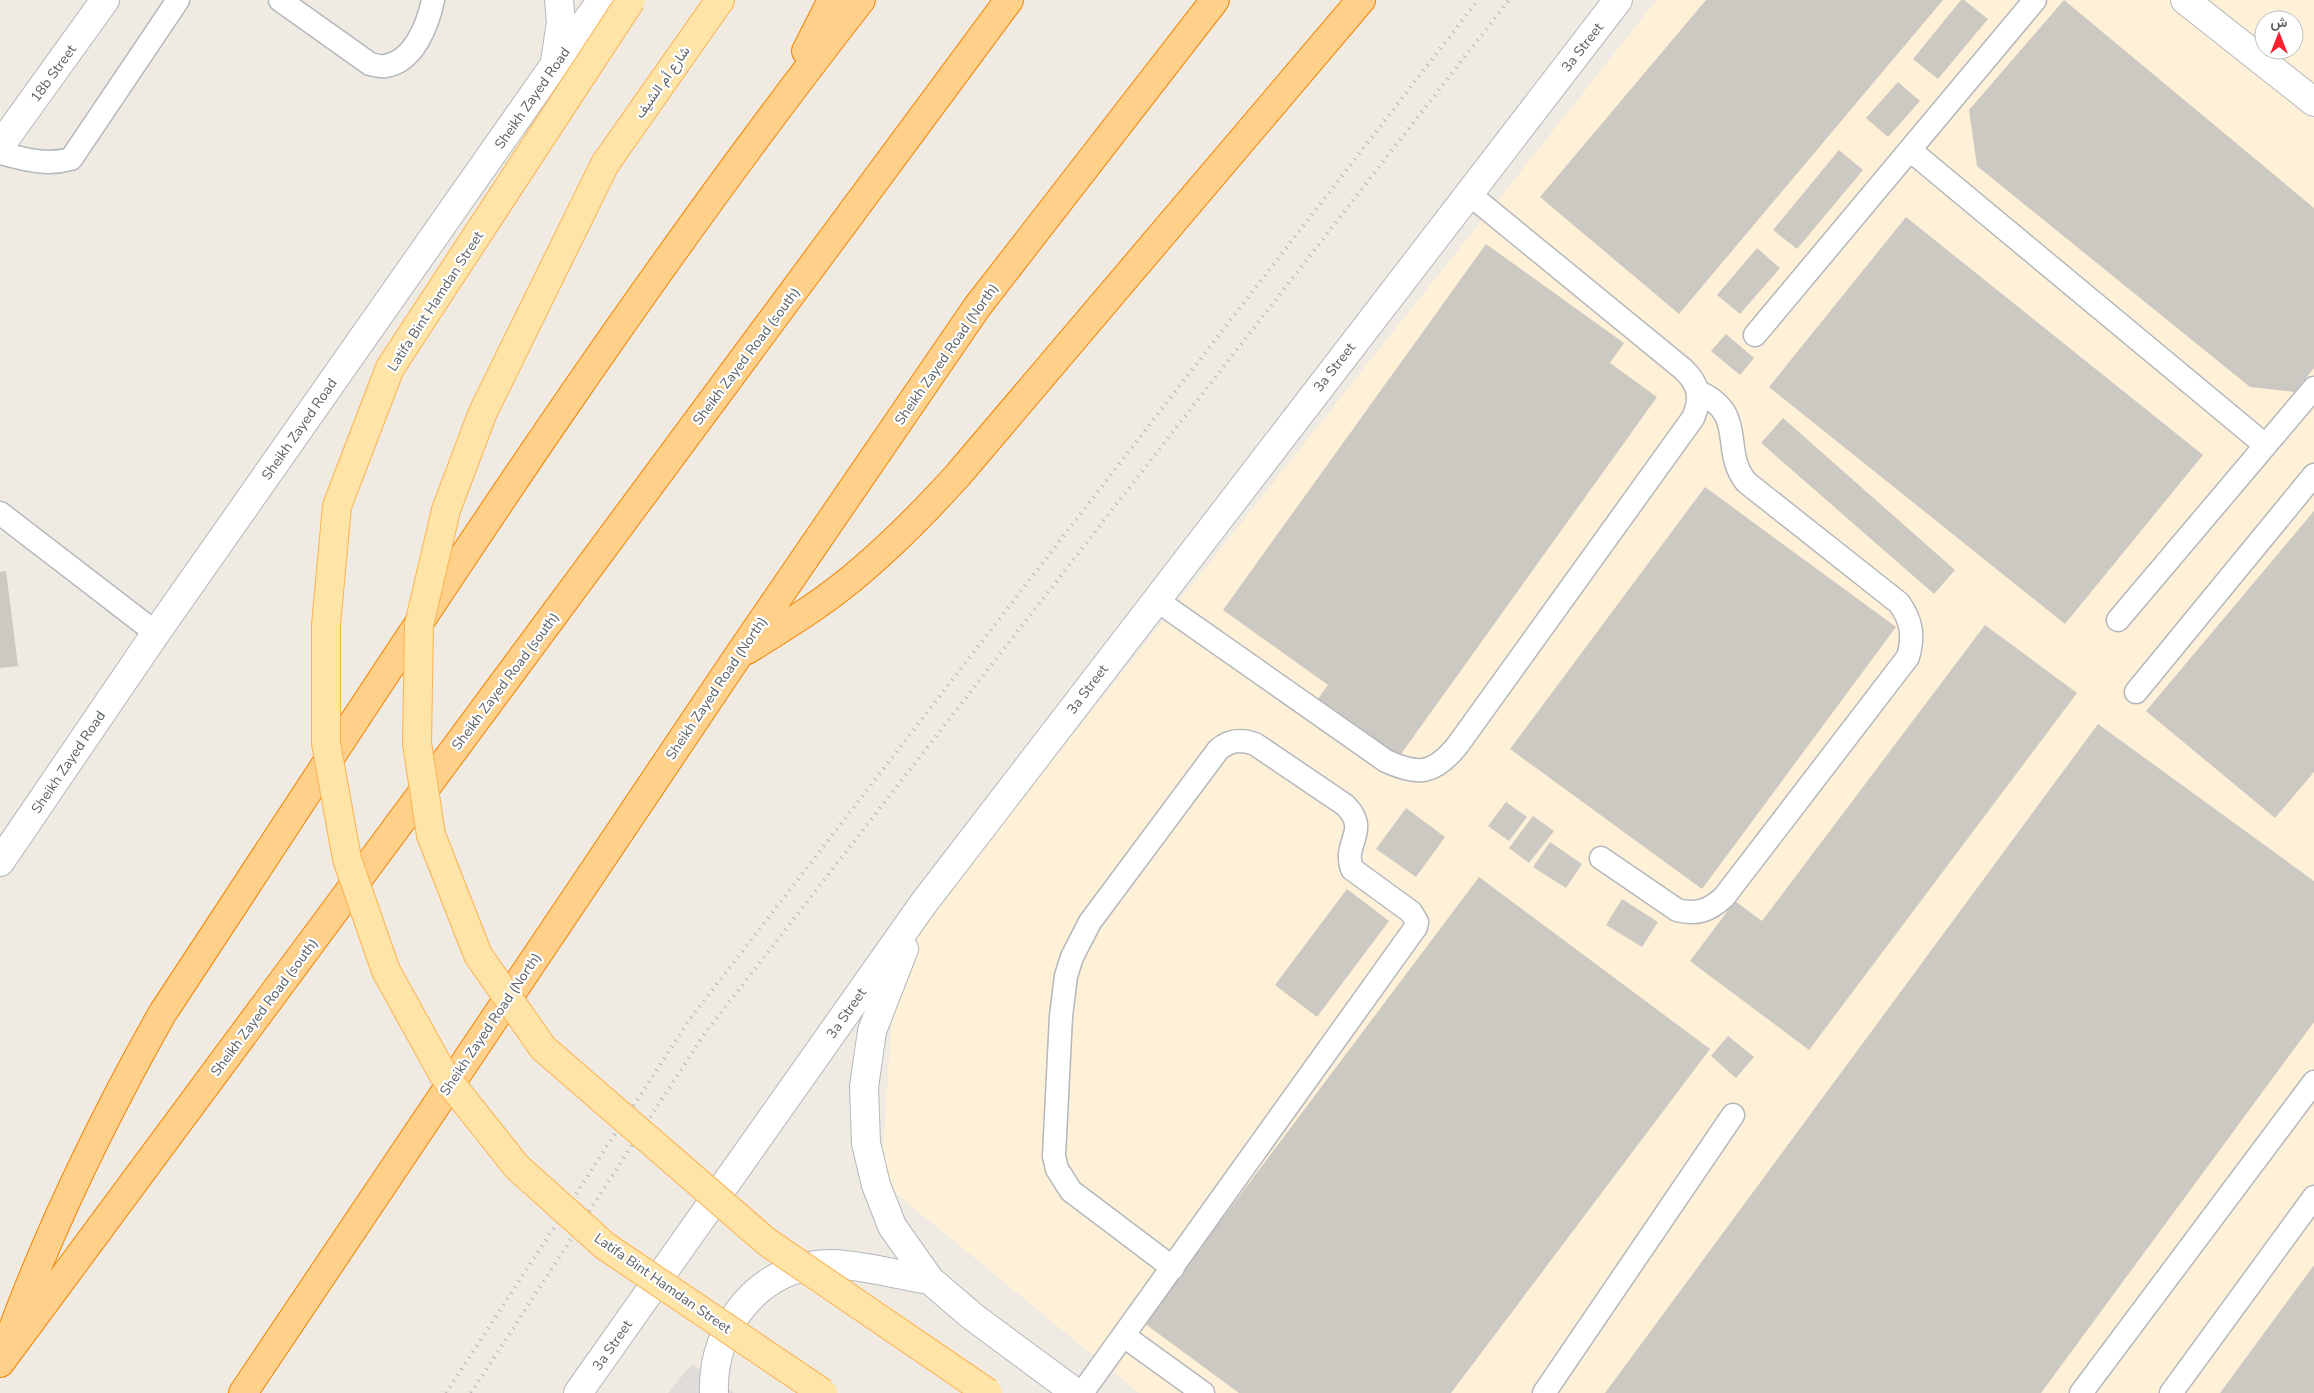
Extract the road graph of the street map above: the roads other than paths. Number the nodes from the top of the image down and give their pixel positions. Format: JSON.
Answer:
{"nodes":[{"id":1,"x":106,"y":0,"type":"edge"},
{"id":2,"x":178,"y":0,"type":"edge"},
{"id":3,"x":280,"y":0,"type":"edge"},
{"id":4,"x":433,"y":0,"type":"edge"},
{"id":5,"x":560,"y":0,"type":"edge"},
{"id":6,"x":602,"y":0,"type":"edge"},
{"id":7,"x":631,"y":0,"type":"edge"},
{"id":8,"x":720,"y":0,"type":"edge"},
{"id":9,"x":832,"y":0,"type":"edge"},
{"id":10,"x":861,"y":0,"type":"edge"},
{"id":11,"x":1010,"y":0,"type":"edge"},
{"id":12,"x":1214,"y":0,"type":"edge"},
{"id":13,"x":1361,"y":0,"type":"edge"},
{"id":14,"x":1618,"y":0,"type":"edge"},
{"id":15,"x":2035,"y":0,"type":"edge"},
{"id":16,"x":2185,"y":0,"type":"edge"},
{"id":17,"x":555,"y":64,"type":"junction"},
{"id":18,"x":781,"y":102,"type":"junction"},
{"id":19,"x":2314,"y":102,"type":"edge"},
{"id":20,"x":0,"y":146,"type":"edge"},
{"id":21,"x":1910,"y":150,"type":"junction"},
{"id":22,"x":0,"y":153,"type":"edge"},
{"id":23,"x":1468,"y":194,"type":"junction"},
{"id":24,"x":1755,"y":335,"type":"dead end"},
{"id":25,"x":2314,"y":388,"type":"edge"},
{"id":26,"x":1699,"y":392,"type":"junction"},
{"id":27,"x":2265,"y":445,"type":"junction"},
{"id":28,"x":2314,"y":475,"type":"edge"},
{"id":29,"x":0,"y":513,"type":"edge"},
{"id":30,"x":1155,"y":600,"type":"junction"},
{"id":31,"x":2118,"y":620,"type":"dead end"},
{"id":32,"x":156,"y":633,"type":"junction"},
{"id":33,"x":738,"y":656,"type":"junction"},
{"id":34,"x":2136,"y":692,"type":"dead end"},
{"id":35,"x":1601,"y":858,"type":"dead end"},
{"id":36,"x":0,"y":862,"type":"edge"},
{"id":37,"x":923,"y":904,"type":"junction"},
{"id":38,"x":2314,"y":1082,"type":"edge"},
{"id":39,"x":1732,"y":1115,"type":"dead end"},
{"id":40,"x":2314,"y":1197,"type":"edge"},
{"id":41,"x":1173,"y":1268,"type":"junction"},
{"id":42,"x":930,"y":1280,"type":"junction"},
{"id":43,"x":1124,"y":1336,"type":"junction"},
{"id":44,"x":1,"y":1362,"type":"edge"},
{"id":45,"x":243,"y":1393,"type":"edge"},
{"id":46,"x":578,"y":1393,"type":"edge"},
{"id":47,"x":714,"y":1393,"type":"edge"},
{"id":48,"x":823,"y":1393,"type":"edge"},
{"id":49,"x":988,"y":1393,"type":"edge"},
{"id":50,"x":1076,"y":1393,"type":"edge"},
{"id":51,"x":1082,"y":1393,"type":"edge"},
{"id":52,"x":1203,"y":1393,"type":"edge"},
{"id":53,"x":1544,"y":1393,"type":"edge"},
{"id":54,"x":2081,"y":1393,"type":"edge"},
{"id":55,"x":2171,"y":1393,"type":"edge"}],
"edges":[{"from":1,"to":20,"type":"street","name":"18b Street"},
{"from":2,"to":22,"type":"lane"},
{"from":3,"to":4,"type":"lane"},
{"from":5,"to":17,"type":"street"},
{"from":6,"to":17,"type":"street","name":"Sheikh Zayed Road"},
{"from":7,"to":48,"type":"main road","name":"Latifa Bint Hamdan Street","bridge":true},
{"from":8,"to":49,"type":"main road","name":"شارع أم الشيف","bridge":true},
{"from":9,"to":18,"type":"highway"},
{"from":10,"to":18,"type":"highway"},
{"from":11,"to":44,"type":"highway","name":"Sheikh Zayed Road (south)"},
{"from":12,"to":33,"type":"highway","name":"Sheikh Zayed Road (North)"},
{"from":13,"to":33,"type":"highway"},
{"from":14,"to":23,"type":"street","name":"3a Street"},
{"from":15,"to":21,"type":"lane"},
{"from":16,"to":19,"type":"street"},
{"from":17,"to":32,"type":"street","name":"Sheikh Zayed Road"},
{"from":18,"to":44,"type":"highway"},
{"from":21,"to":24,"type":"lane"},
{"from":21,"to":27,"type":"lane"},
{"from":23,"to":26,"type":"lane"},
{"from":23,"to":30,"type":"street","name":"3a Street"},
{"from":25,"to":27,"type":"lane"},
{"from":26,"to":30,"type":"lane"},
{"from":26,"to":35,"type":"lane"},
{"from":27,"to":31,"type":"lane"},
{"from":28,"to":34,"type":"lane"},
{"from":29,"to":32,"type":"lane"},
{"from":30,"to":37,"type":"street","name":"3a Street"},
{"from":32,"to":36,"type":"street","name":"Sheikh Zayed Road"},
{"from":33,"to":45,"type":"highway","name":"Sheikh Zayed Road (North)"},
{"from":37,"to":42,"type":"street"},
{"from":37,"to":46,"type":"street","name":"3a Street"},
{"from":38,"to":54,"type":"lane"},
{"from":39,"to":53,"type":"lane"},
{"from":40,"to":55,"type":"lane"},
{"from":41,"to":41,"type":"lane"},
{"from":41,"to":43,"type":"lane"},
{"from":42,"to":47,"type":"street"},
{"from":42,"to":50,"type":"street"},
{"from":43,"to":51,"type":"lane"},
{"from":43,"to":52,"type":"lane"}]}
